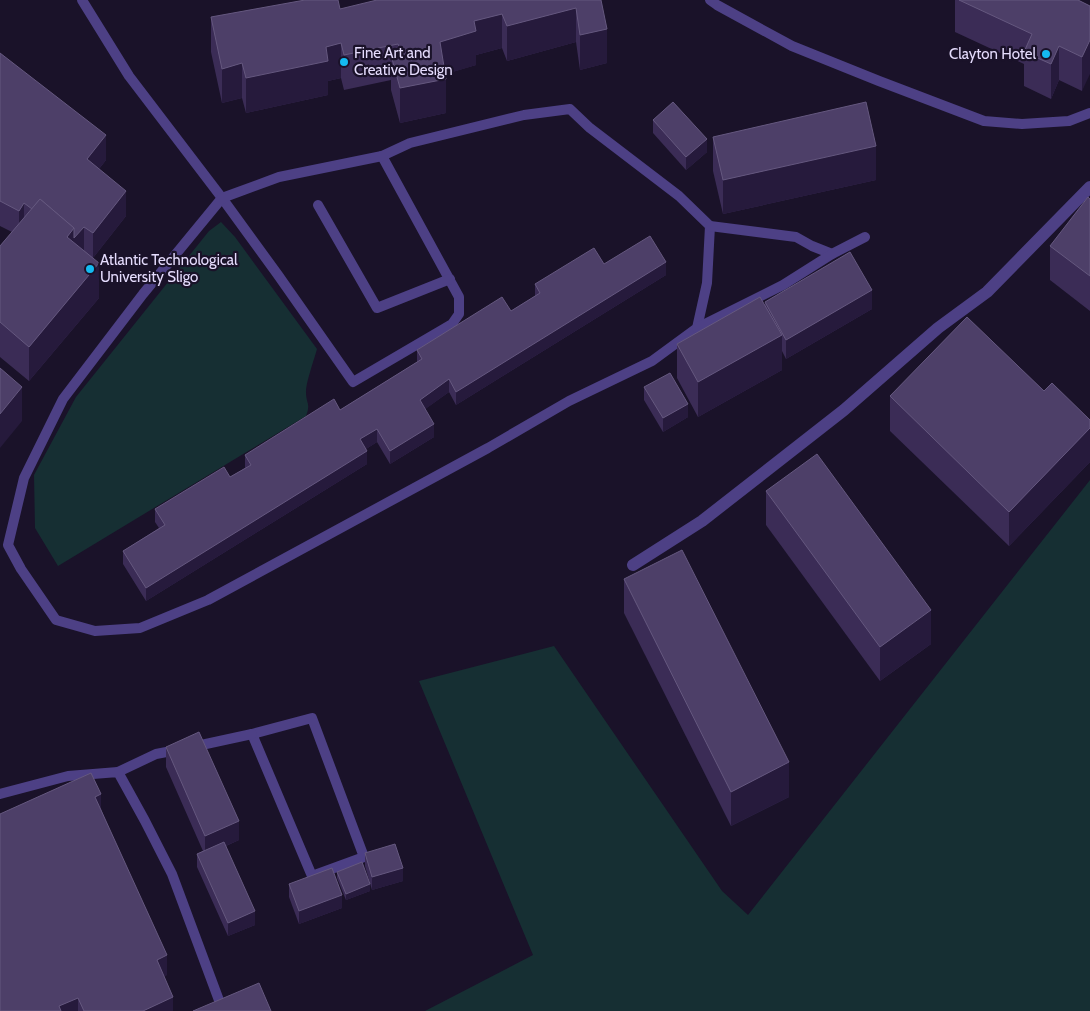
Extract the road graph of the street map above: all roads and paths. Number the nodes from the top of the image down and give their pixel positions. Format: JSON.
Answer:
{"nodes":[{"id":1,"x":82,"y":0,"type":"edge"},
{"id":2,"x":710,"y":0,"type":"edge"},
{"id":3,"x":1090,"y":113,"type":"edge"},
{"id":4,"x":382,"y":156,"type":"junction"},
{"id":5,"x":1090,"y":187,"type":"edge"},
{"id":6,"x":222,"y":198,"type":"junction"},
{"id":7,"x":318,"y":205,"type":"dead end"},
{"id":8,"x":710,"y":226,"type":"junction"},
{"id":9,"x":865,"y":238,"type":"dead end"},
{"id":10,"x":832,"y":254,"type":"junction"},
{"id":11,"x":450,"y":279,"type":"junction"},
{"id":12,"x":697,"y":328,"type":"junction"},
{"id":13,"x":633,"y":565,"type":"dead end"},
{"id":14,"x":252,"y":734,"type":"junction"},
{"id":15,"x":118,"y":772,"type":"junction"},
{"id":16,"x":0,"y":794,"type":"edge"},
{"id":17,"x":220,"y":1003,"type":"edge"}],
"edges":[{"from":1,"to":6,"type":"lane"},
{"from":2,"to":3,"type":"lane"},
{"from":4,"to":6,"type":"lane"},
{"from":4,"to":8,"type":"lane"},
{"from":4,"to":11,"type":"lane"},
{"from":5,"to":13,"type":"street"},
{"from":6,"to":11,"type":"lane"},
{"from":6,"to":12,"type":"lane"},
{"from":7,"to":11,"type":"lane"},
{"from":8,"to":10,"type":"lane"},
{"from":8,"to":12,"type":"lane"},
{"from":9,"to":10,"type":"lane"},
{"from":10,"to":12,"type":"lane"},
{"from":14,"to":14,"type":"lane"},
{"from":14,"to":15,"type":"lane"},
{"from":15,"to":16,"type":"lane"},
{"from":15,"to":17,"type":"lane"}]}
